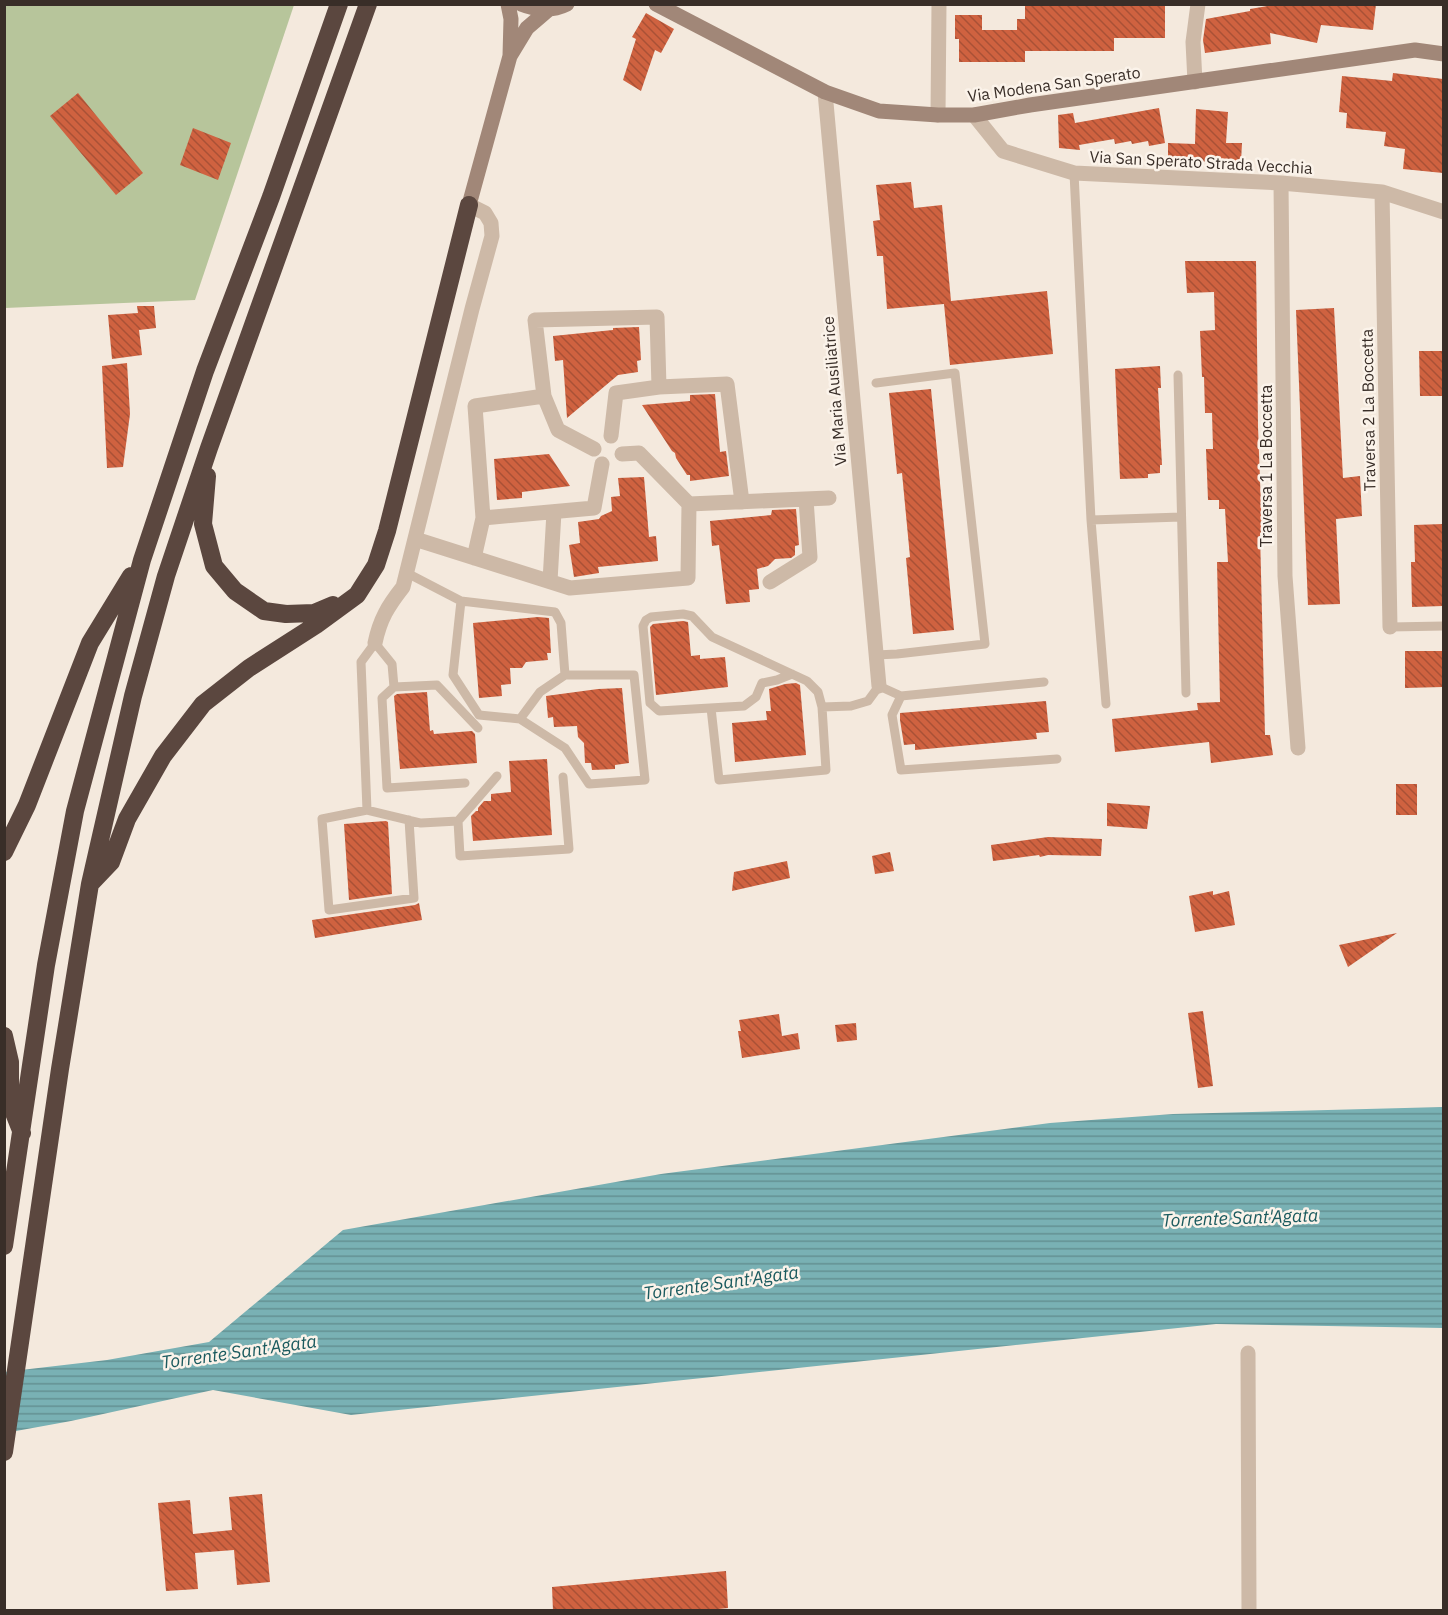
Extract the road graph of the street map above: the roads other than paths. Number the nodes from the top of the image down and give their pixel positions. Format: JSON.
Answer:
{"nodes":[{"id":1,"x":339,"y":4,"type":"edge"},
{"id":2,"x":368,"y":4,"type":"edge"},
{"id":3,"x":508,"y":4,"type":"edge"},
{"id":4,"x":520,"y":4,"type":"edge"},
{"id":5,"x":567,"y":4,"type":"edge"},
{"id":6,"x":656,"y":4,"type":"edge"},
{"id":7,"x":939,"y":4,"type":"edge"},
{"id":8,"x":1198,"y":4,"type":"edge"},
{"id":9,"x":548,"y":10,"type":"junction"},
{"id":10,"x":1443,"y":54,"type":"edge"},
{"id":11,"x":510,"y":56,"type":"junction"},
{"id":12,"x":1195,"y":82,"type":"junction"},
{"id":13,"x":825,"y":92,"type":"junction"},
{"id":14,"x":938,"y":115,"type":"junction"},
{"id":15,"x":974,"y":115,"type":"junction"},
{"id":16,"x":1074,"y":173,"type":"junction"},
{"id":17,"x":1281,"y":183,"type":"junction"},
{"id":18,"x":1382,"y":192,"type":"junction"},
{"id":19,"x":468,"y":204,"type":"junction"},
{"id":20,"x":1443,"y":212,"type":"edge"},
{"id":21,"x":1178,"y":375,"type":"dead end"},
{"id":22,"x":876,"y":383,"type":"dead end"},
{"id":23,"x":659,"y":387,"type":"junction"},
{"id":24,"x":544,"y":396,"type":"junction"},
{"id":25,"x":611,"y":436,"type":"junction"},
{"id":26,"x":209,"y":448,"type":"junction"},
{"id":27,"x":594,"y":449,"type":"junction"},
{"id":28,"x":622,"y":454,"type":"junction"},
{"id":29,"x":602,"y":464,"type":"junction"},
{"id":30,"x":829,"y":498,"type":"dead end"},
{"id":31,"x":806,"y":499,"type":"junction"},
{"id":32,"x":742,"y":502,"type":"junction"},
{"id":33,"x":689,"y":504,"type":"junction"},
{"id":34,"x":554,"y":512,"type":"junction"},
{"id":35,"x":1181,"y":517,"type":"junction"},
{"id":36,"x":483,"y":518,"type":"junction"},
{"id":37,"x":1091,"y":520,"type":"junction"},
{"id":38,"x":416,"y":539,"type":"junction"},
{"id":39,"x":474,"y":558,"type":"junction"},
{"id":40,"x":142,"y":560,"type":"junction"},
{"id":41,"x":407,"y":573,"type":"junction"},
{"id":42,"x":550,"y":581,"type":"junction"},
{"id":43,"x":770,"y":582,"type":"dead end"},
{"id":44,"x":357,"y":595,"type":"junction"},
{"id":45,"x":461,"y":601,"type":"junction"},
{"id":46,"x":1443,"y":626,"type":"edge"},
{"id":47,"x":1390,"y":627,"type":"joint"},
{"id":48,"x":375,"y":643,"type":"junction"},
{"id":49,"x":876,"y":655,"type":"junction"},
{"id":50,"x":792,"y":674,"type":"junction"},
{"id":51,"x":565,"y":675,"type":"junction"},
{"id":52,"x":1044,"y":682,"type":"dead end"},
{"id":53,"x":879,"y":686,"type":"junction"},
{"id":54,"x":393,"y":687,"type":"junction"},
{"id":55,"x":1186,"y":693,"type":"dead end"},
{"id":56,"x":901,"y":696,"type":"junction"},
{"id":57,"x":1106,"y":704,"type":"dead end"},
{"id":58,"x":822,"y":707,"type":"junction"},
{"id":59,"x":711,"y":708,"type":"junction"},
{"id":60,"x":520,"y":719,"type":"junction"},
{"id":61,"x":478,"y":728,"type":"dead end"},
{"id":62,"x":1298,"y":748,"type":"dead end"},
{"id":63,"x":1057,"y":759,"type":"dead end"},
{"id":64,"x":498,"y":776,"type":"dead end"},
{"id":65,"x":563,"y":777,"type":"dead end"},
{"id":66,"x":465,"y":783,"type":"dead end"},
{"id":67,"x":367,"y":810,"type":"junction"},
{"id":68,"x":409,"y":820,"type":"junction"},
{"id":69,"x":458,"y":821,"type":"junction"},
{"id":70,"x":4,"y":852,"type":"edge"},
{"id":71,"x":90,"y":884,"type":"junction"},
{"id":72,"x":4,"y":1036,"type":"edge"},
{"id":73,"x":22,"y":1133,"type":"junction"},
{"id":74,"x":4,"y":1246,"type":"edge"},
{"id":75,"x":1248,"y":1353,"type":"dead end"},
{"id":76,"x":4,"y":1452,"type":"edge"},
{"id":77,"x":1249,"y":1611,"type":"edge"}],
"edges":[{"from":1,"to":40,"type":"highway"},
{"from":2,"to":26,"type":"highway"},
{"from":3,"to":11,"type":"street"},
{"from":4,"to":9,"type":"street"},
{"from":5,"to":9,"type":"street"},
{"from":6,"to":13,"type":"street","name":"Via Modena San Sperato"},
{"from":7,"to":14,"type":"street"},
{"from":8,"to":12,"type":"street"},
{"from":9,"to":11,"type":"street"},
{"from":10,"to":12,"type":"street","name":"Via Modena San Sperato"},
{"from":11,"to":19,"type":"street"},
{"from":12,"to":15,"type":"street","name":"Via Modena San Sperato"},
{"from":13,"to":14,"type":"street","name":"Via Modena San Sperato"},
{"from":13,"to":49,"type":"street","name":"Via Maria Ausiliatrice"},
{"from":14,"to":15,"type":"street","name":"Via Modena San Sperato"},
{"from":15,"to":16,"type":"street","name":"Via San Sperato Strada Vecchia"},
{"from":16,"to":17,"type":"street","name":"Via San Sperato Strada Vecchia"},
{"from":16,"to":37,"type":"lane"},
{"from":17,"to":18,"type":"street","name":"Via San Sperato Strada Vecchia"},
{"from":17,"to":62,"type":"street","name":"Traversa 1 La Boccetta"},
{"from":18,"to":20,"type":"street","name":"Via San Sperato Strada Vecchia"},
{"from":18,"to":47,"type":"street","name":"Traversa 2 La Boccetta"},
{"from":19,"to":38,"type":"street"},
{"from":19,"to":44,"type":"highway"},
{"from":21,"to":35,"type":"lane"},
{"from":22,"to":49,"type":"lane"},
{"from":23,"to":24,"type":"street"},
{"from":23,"to":25,"type":"street"},
{"from":23,"to":32,"type":"street"},
{"from":24,"to":27,"type":"street"},
{"from":24,"to":36,"type":"street"},
{"from":25,"to":27,"type":"street"},
{"from":25,"to":28,"type":"street"},
{"from":26,"to":44,"type":"highway"},
{"from":26,"to":71,"type":"highway"},
{"from":27,"to":29,"type":"street"},
{"from":28,"to":29,"type":"street"},
{"from":28,"to":33,"type":"street"},
{"from":29,"to":34,"type":"street"},
{"from":30,"to":31,"type":"street"},
{"from":31,"to":32,"type":"street"},
{"from":31,"to":43,"type":"street"},
{"from":32,"to":33,"type":"street"},
{"from":33,"to":42,"type":"street"},
{"from":34,"to":36,"type":"street"},
{"from":34,"to":42,"type":"street"},
{"from":35,"to":37,"type":"lane"},
{"from":35,"to":55,"type":"lane"},
{"from":36,"to":39,"type":"street"},
{"from":37,"to":57,"type":"lane"},
{"from":38,"to":39,"type":"street"},
{"from":38,"to":41,"type":"street"},
{"from":39,"to":42,"type":"street"},
{"from":40,"to":70,"type":"highway"},
{"from":40,"to":73,"type":"highway"},
{"from":41,"to":45,"type":"lane"},
{"from":41,"to":48,"type":"street"},
{"from":44,"to":71,"type":"highway"},
{"from":45,"to":51,"type":"lane"},
{"from":45,"to":60,"type":"lane"},
{"from":46,"to":47,"type":"lane"},
{"from":48,"to":54,"type":"lane"},
{"from":48,"to":67,"type":"lane"},
{"from":49,"to":53,"type":"street","name":"Via Maria Ausiliatrice"},
{"from":50,"to":58,"type":"lane"},
{"from":50,"to":59,"type":"lane"},
{"from":50,"to":59,"type":"lane"},
{"from":51,"to":60,"type":"lane"},
{"from":51,"to":60,"type":"lane"},
{"from":52,"to":56,"type":"lane"},
{"from":53,"to":56,"type":"lane"},
{"from":53,"to":58,"type":"lane"},
{"from":54,"to":61,"type":"lane"},
{"from":54,"to":66,"type":"lane"},
{"from":56,"to":63,"type":"lane"},
{"from":58,"to":59,"type":"lane"},
{"from":64,"to":69,"type":"lane"},
{"from":65,"to":69,"type":"lane"},
{"from":67,"to":68,"type":"lane"},
{"from":67,"to":68,"type":"lane"},
{"from":68,"to":69,"type":"lane"},
{"from":71,"to":76,"type":"highway"},
{"from":72,"to":73,"type":"highway"},
{"from":73,"to":74,"type":"highway"},
{"from":75,"to":77,"type":"street"}]}
